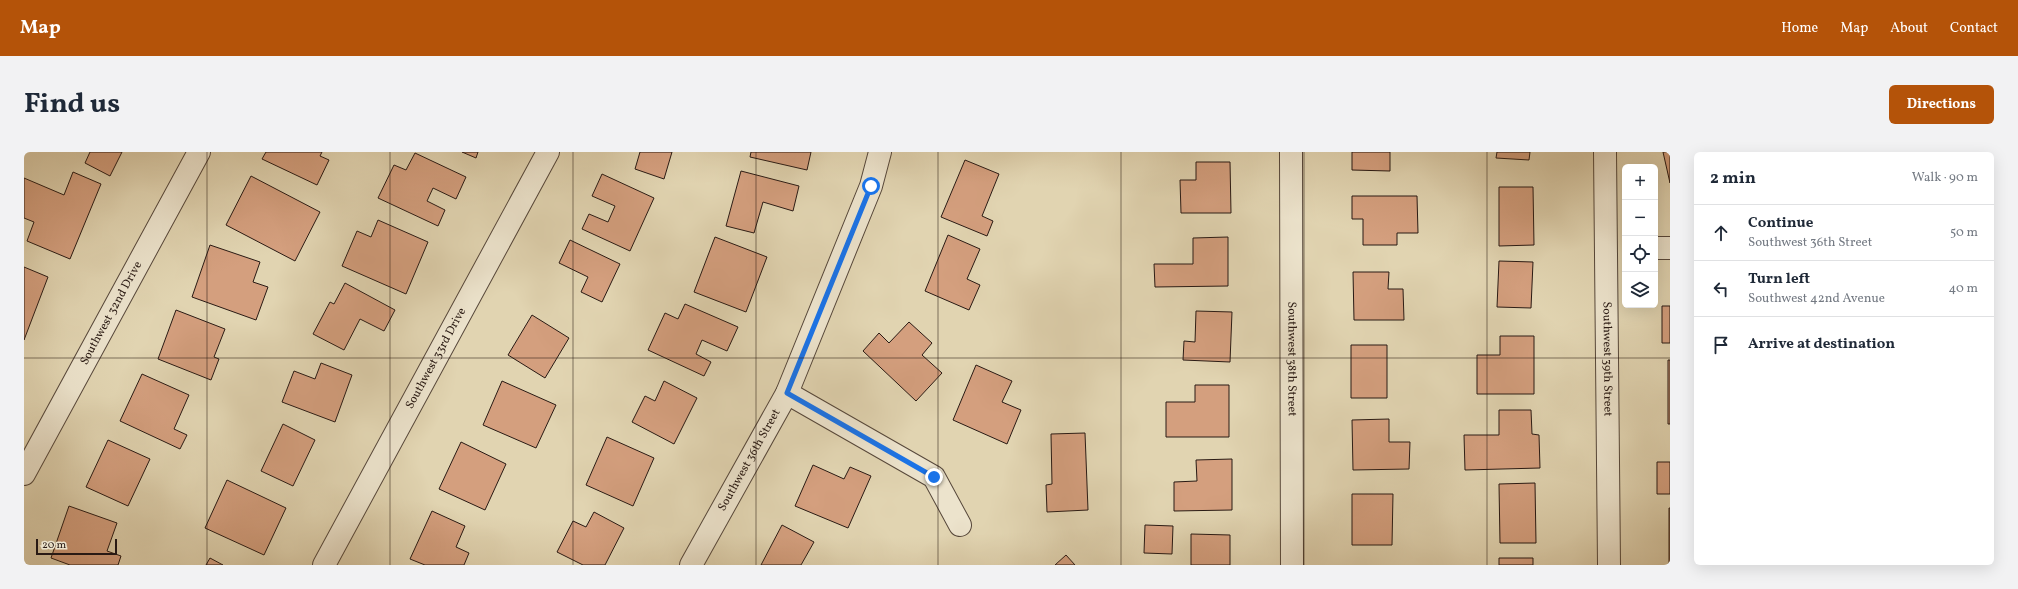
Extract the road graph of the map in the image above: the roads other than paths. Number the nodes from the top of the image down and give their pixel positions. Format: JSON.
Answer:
{"nodes":[{"id":1,"x":200,"y":152,"type":"edge"},
{"id":2,"x":548,"y":152,"type":"edge"},
{"id":3,"x":880,"y":152,"type":"edge"},
{"id":4,"x":1291,"y":152,"type":"edge"},
{"id":5,"x":1605,"y":152,"type":"edge"},
{"id":6,"x":1616,"y":248,"type":"edge"},
{"id":7,"x":1658,"y":248,"type":"edge"},
{"id":8,"x":1670,"y":248,"type":"edge"},
{"id":9,"x":787,"y":393,"type":"junction"},
{"id":10,"x":24,"y":474,"type":"edge"},
{"id":11,"x":960,"y":526,"type":"dead end"},
{"id":12,"x":324,"y":565,"type":"edge"},
{"id":13,"x":691,"y":565,"type":"edge"},
{"id":14,"x":1292,"y":565,"type":"edge"},
{"id":15,"x":1609,"y":565,"type":"edge"}],
"edges":[{"from":1,"to":10,"type":"street","name":"Southwest 32nd Drive"},
{"from":2,"to":12,"type":"street","name":"Southwest 33rd Drive"},
{"from":3,"to":9,"type":"street","name":"Southwest 36th Street"},
{"from":4,"to":14,"type":"street","name":"Southwest 38th Street"},
{"from":5,"to":6,"type":"street","name":"Southwest 39th Street"},
{"from":6,"to":15,"type":"street","name":"Southwest 39th Street"},
{"from":7,"to":8,"type":"street"},
{"from":9,"to":11,"type":"street"},
{"from":9,"to":13,"type":"street","name":"Southwest 36th Street"}]}
